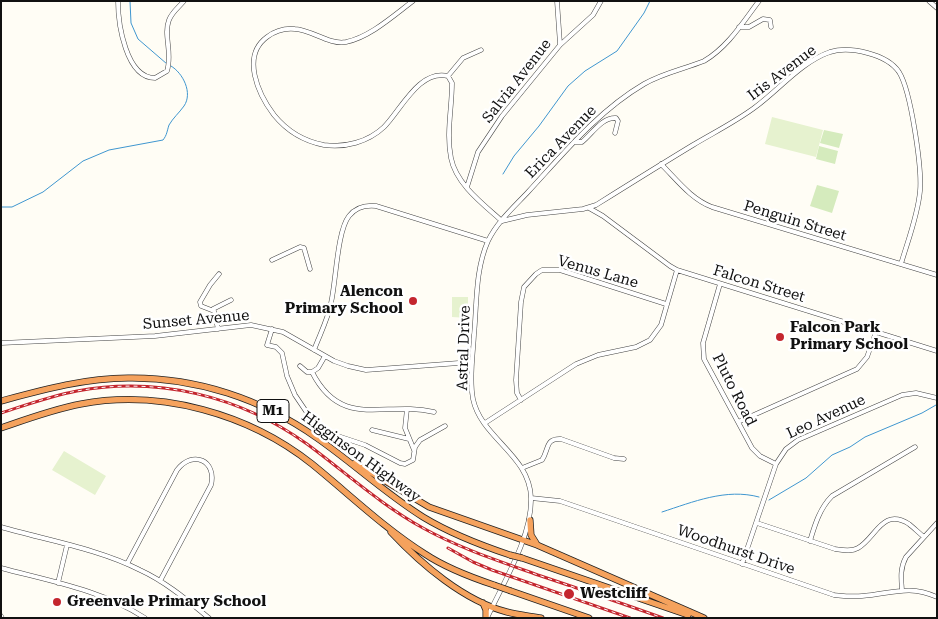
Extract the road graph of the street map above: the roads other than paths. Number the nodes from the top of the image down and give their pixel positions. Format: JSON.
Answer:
{"nodes":[{"id":1,"x":118,"y":1,"type":"edge"},
{"id":2,"x":184,"y":1,"type":"edge"},
{"id":3,"x":414,"y":1,"type":"edge"},
{"id":4,"x":557,"y":1,"type":"edge"},
{"id":5,"x":601,"y":1,"type":"edge"},
{"id":6,"x":760,"y":1,"type":"edge"},
{"id":7,"x":929,"y":1,"type":"edge"},
{"id":8,"x":937,"y":8,"type":"edge"},
{"id":9,"x":739,"y":27,"type":"junction"},
{"id":10,"x":771,"y":27,"type":"dead end"},
{"id":11,"x":560,"y":44,"type":"junction"},
{"id":12,"x":481,"y":50,"type":"dead end"},
{"id":13,"x":448,"y":76,"type":"junction"},
{"id":14,"x":615,"y":133,"type":"dead end"},
{"id":15,"x":574,"y":142,"type":"junction"},
{"id":16,"x":661,"y":164,"type":"junction"},
{"id":17,"x":467,"y":187,"type":"junction"},
{"id":18,"x":589,"y":208,"type":"junction"},
{"id":19,"x":502,"y":220,"type":"junction"},
{"id":20,"x":488,"y":241,"type":"junction"},
{"id":21,"x":272,"y":260,"type":"dead end"},
{"id":22,"x":901,"y":264,"type":"junction"},
{"id":23,"x":310,"y":269,"type":"dead end"},
{"id":24,"x":678,"y":270,"type":"junction"},
{"id":25,"x":219,"y":274,"type":"dead end"},
{"id":26,"x":937,"y":275,"type":"edge"},
{"id":27,"x":720,"y":284,"type":"junction"},
{"id":28,"x":231,"y":300,"type":"dead end"},
{"id":29,"x":666,"y":304,"type":"junction"},
{"id":30,"x":213,"y":309,"type":"junction"},
{"id":31,"x":218,"y":328,"type":"junction"},
{"id":32,"x":272,"y":329,"type":"junction"},
{"id":33,"x":876,"y":332,"type":"junction"},
{"id":34,"x":1,"y":343,"type":"edge"},
{"id":35,"x":314,"y":350,"type":"junction"},
{"id":36,"x":937,"y":350,"type":"edge"},
{"id":37,"x":325,"y":356,"type":"junction"},
{"id":38,"x":472,"y":362,"type":"junction"},
{"id":39,"x":300,"y":366,"type":"dead end"},
{"id":40,"x":312,"y":372,"type":"junction"},
{"id":41,"x":937,"y":398,"type":"edge"},
{"id":42,"x":520,"y":400,"type":"junction"},
{"id":43,"x":1,"y":401,"type":"edge"},
{"id":44,"x":406,"y":409,"type":"junction"},
{"id":45,"x":434,"y":412,"type":"dead end"},
{"id":46,"x":738,"y":422,"type":"junction"},
{"id":47,"x":485,"y":423,"type":"junction"},
{"id":48,"x":445,"y":426,"type":"dead end"},
{"id":49,"x":1,"y":428,"type":"edge"},
{"id":50,"x":372,"y":430,"type":"dead end"},
{"id":51,"x":317,"y":438,"type":"junction"},
{"id":52,"x":409,"y":439,"type":"junction"},
{"id":53,"x":915,"y":447,"type":"dead end"},
{"id":54,"x":415,"y":451,"type":"junction"},
{"id":55,"x":624,"y":459,"type":"dead end"},
{"id":56,"x":776,"y":464,"type":"junction"},
{"id":57,"x":522,"y":468,"type":"junction"},
{"id":58,"x":531,"y":498,"type":"junction"},
{"id":59,"x":374,"y":515,"type":"junction"},
{"id":60,"x":530,"y":520,"type":"junction"},
{"id":61,"x":757,"y":523,"type":"junction"},
{"id":62,"x":937,"y":523,"type":"edge"},
{"id":63,"x":1,"y":527,"type":"edge"},
{"id":64,"x":924,"y":537,"type":"junction"},
{"id":65,"x":523,"y":539,"type":"junction"},
{"id":66,"x":810,"y":541,"type":"junction"},
{"id":67,"x":67,"y":545,"type":"junction"},
{"id":68,"x":537,"y":545,"type":"junction"},
{"id":69,"x":128,"y":564,"type":"junction"},
{"id":70,"x":742,"y":564,"type":"junction"},
{"id":71,"x":1,"y":568,"type":"edge"},
{"id":72,"x":160,"y":581,"type":"junction"},
{"id":73,"x":58,"y":584,"type":"junction"},
{"id":74,"x":902,"y":590,"type":"junction"},
{"id":75,"x":937,"y":597,"type":"edge"},
{"id":76,"x":482,"y":602,"type":"junction"},
{"id":77,"x":493,"y":607,"type":"junction"},
{"id":78,"x":145,"y":618,"type":"edge"},
{"id":79,"x":209,"y":618,"type":"edge"},
{"id":80,"x":488,"y":618,"type":"edge"},
{"id":81,"x":541,"y":618,"type":"edge"},
{"id":82,"x":590,"y":618,"type":"edge"},
{"id":83,"x":697,"y":618,"type":"edge"},
{"id":84,"x":704,"y":618,"type":"edge"}],
"edges":[{"from":1,"to":2,"type":"street"},
{"from":3,"to":13,"type":"street"},
{"from":4,"to":11,"type":"street"},
{"from":5,"to":11,"type":"street","name":"Salvia Avenue"},
{"from":6,"to":9,"type":"street","name":"Erica Avenue"},
{"from":7,"to":8,"type":"street"},
{"from":9,"to":10,"type":"street"},
{"from":9,"to":15,"type":"street","name":"Erica Avenue"},
{"from":11,"to":17,"type":"street","name":"Salvia Avenue"},
{"from":12,"to":13,"type":"street"},
{"from":13,"to":17,"type":"street"},
{"from":14,"to":15,"type":"street"},
{"from":15,"to":19,"type":"street","name":"Erica Avenue"},
{"from":16,"to":18,"type":"street","name":"Iris Avenue"},
{"from":16,"to":22,"type":"street","name":"Penguin Street"},
{"from":16,"to":22,"type":"street","name":"Iris Avenue"},
{"from":17,"to":19,"type":"street"},
{"from":18,"to":19,"type":"street","name":"Iris Avenue"},
{"from":18,"to":24,"type":"street","name":"Falcon Street"},
{"from":19,"to":20,"type":"street","name":"Astral Drive"},
{"from":20,"to":35,"type":"street"},
{"from":20,"to":38,"type":"street","name":"Astral Drive"},
{"from":21,"to":23,"type":"street"},
{"from":22,"to":26,"type":"street","name":"Penguin Street"},
{"from":24,"to":27,"type":"street","name":"Falcon Street"},
{"from":24,"to":29,"type":"street"},
{"from":25,"to":30,"type":"street"},
{"from":27,"to":33,"type":"street","name":"Falcon Street"},
{"from":27,"to":46,"type":"street","name":"Pluto Road"},
{"from":28,"to":30,"type":"street"},
{"from":29,"to":42,"type":"street"},
{"from":29,"to":42,"type":"street","name":"Venus Lane"},
{"from":30,"to":31,"type":"street"},
{"from":31,"to":32,"type":"street","name":"Sunset Avenue"},
{"from":31,"to":34,"type":"street","name":"Sunset Avenue"},
{"from":32,"to":35,"type":"street","name":"Sunset Avenue"},
{"from":32,"to":54,"type":"street"},
{"from":33,"to":36,"type":"street","name":"Falcon Street"},
{"from":33,"to":46,"type":"street"},
{"from":35,"to":37,"type":"street","name":"Sunset Avenue"},
{"from":37,"to":38,"type":"street","name":"Sunset Avenue"},
{"from":37,"to":40,"type":"street"},
{"from":38,"to":47,"type":"street","name":"Astral Drive"},
{"from":39,"to":40,"type":"street"},
{"from":40,"to":44,"type":"street"},
{"from":41,"to":56,"type":"street","name":"Leo Avenue"},
{"from":42,"to":47,"type":"street"},
{"from":43,"to":51,"type":"highway","name":"Higginson Highway","number":"M1"},
{"from":44,"to":45,"type":"street"},
{"from":44,"to":52,"type":"street"},
{"from":46,"to":56,"type":"street","name":"Pluto Road"},
{"from":47,"to":57,"type":"street","name":"Astral Drive"},
{"from":48,"to":54,"type":"street"},
{"from":49,"to":59,"type":"highway","number":"M1"},
{"from":50,"to":52,"type":"street"},
{"from":51,"to":65,"type":"highway"},
{"from":51,"to":83,"type":"highway","name":"Higginson Highway","number":"M1","bridge":true},
{"from":52,"to":54,"type":"street"},
{"from":53,"to":66,"type":"street"},
{"from":55,"to":57,"type":"street"},
{"from":56,"to":61,"type":"street","name":"Leo Avenue"},
{"from":57,"to":58,"type":"street","name":"Astral Drive"},
{"from":58,"to":60,"type":"street","name":"Astral Drive"},
{"from":58,"to":70,"type":"street","name":"Woodhurst Drive"},
{"from":59,"to":76,"type":"highway"},
{"from":59,"to":82,"type":"highway","number":"M1","bridge":true},
{"from":60,"to":65,"type":"street","name":"Astral Drive"},
{"from":60,"to":68,"type":"highway"},
{"from":61,"to":66,"type":"street"},
{"from":61,"to":70,"type":"street","name":"Leo Avenue"},
{"from":62,"to":64,"type":"street"},
{"from":63,"to":67,"type":"street"},
{"from":64,"to":66,"type":"street"},
{"from":64,"to":74,"type":"street"},
{"from":65,"to":68,"type":"highway"},
{"from":65,"to":77,"type":"street","name":"Astral Drive"},
{"from":67,"to":69,"type":"street"},
{"from":67,"to":73,"type":"street"},
{"from":68,"to":84,"type":"highway"},
{"from":69,"to":72,"type":"street"},
{"from":69,"to":72,"type":"street"},
{"from":70,"to":74,"type":"street","name":"Woodhurst Drive"},
{"from":71,"to":73,"type":"street"},
{"from":72,"to":79,"type":"street"},
{"from":73,"to":78,"type":"street"},
{"from":74,"to":75,"type":"street","name":"Woodhurst Drive"},
{"from":76,"to":77,"type":"highway"},
{"from":76,"to":80,"type":"highway"},
{"from":77,"to":80,"type":"street","name":"Astral Drive"},
{"from":77,"to":81,"type":"highway"}]}
